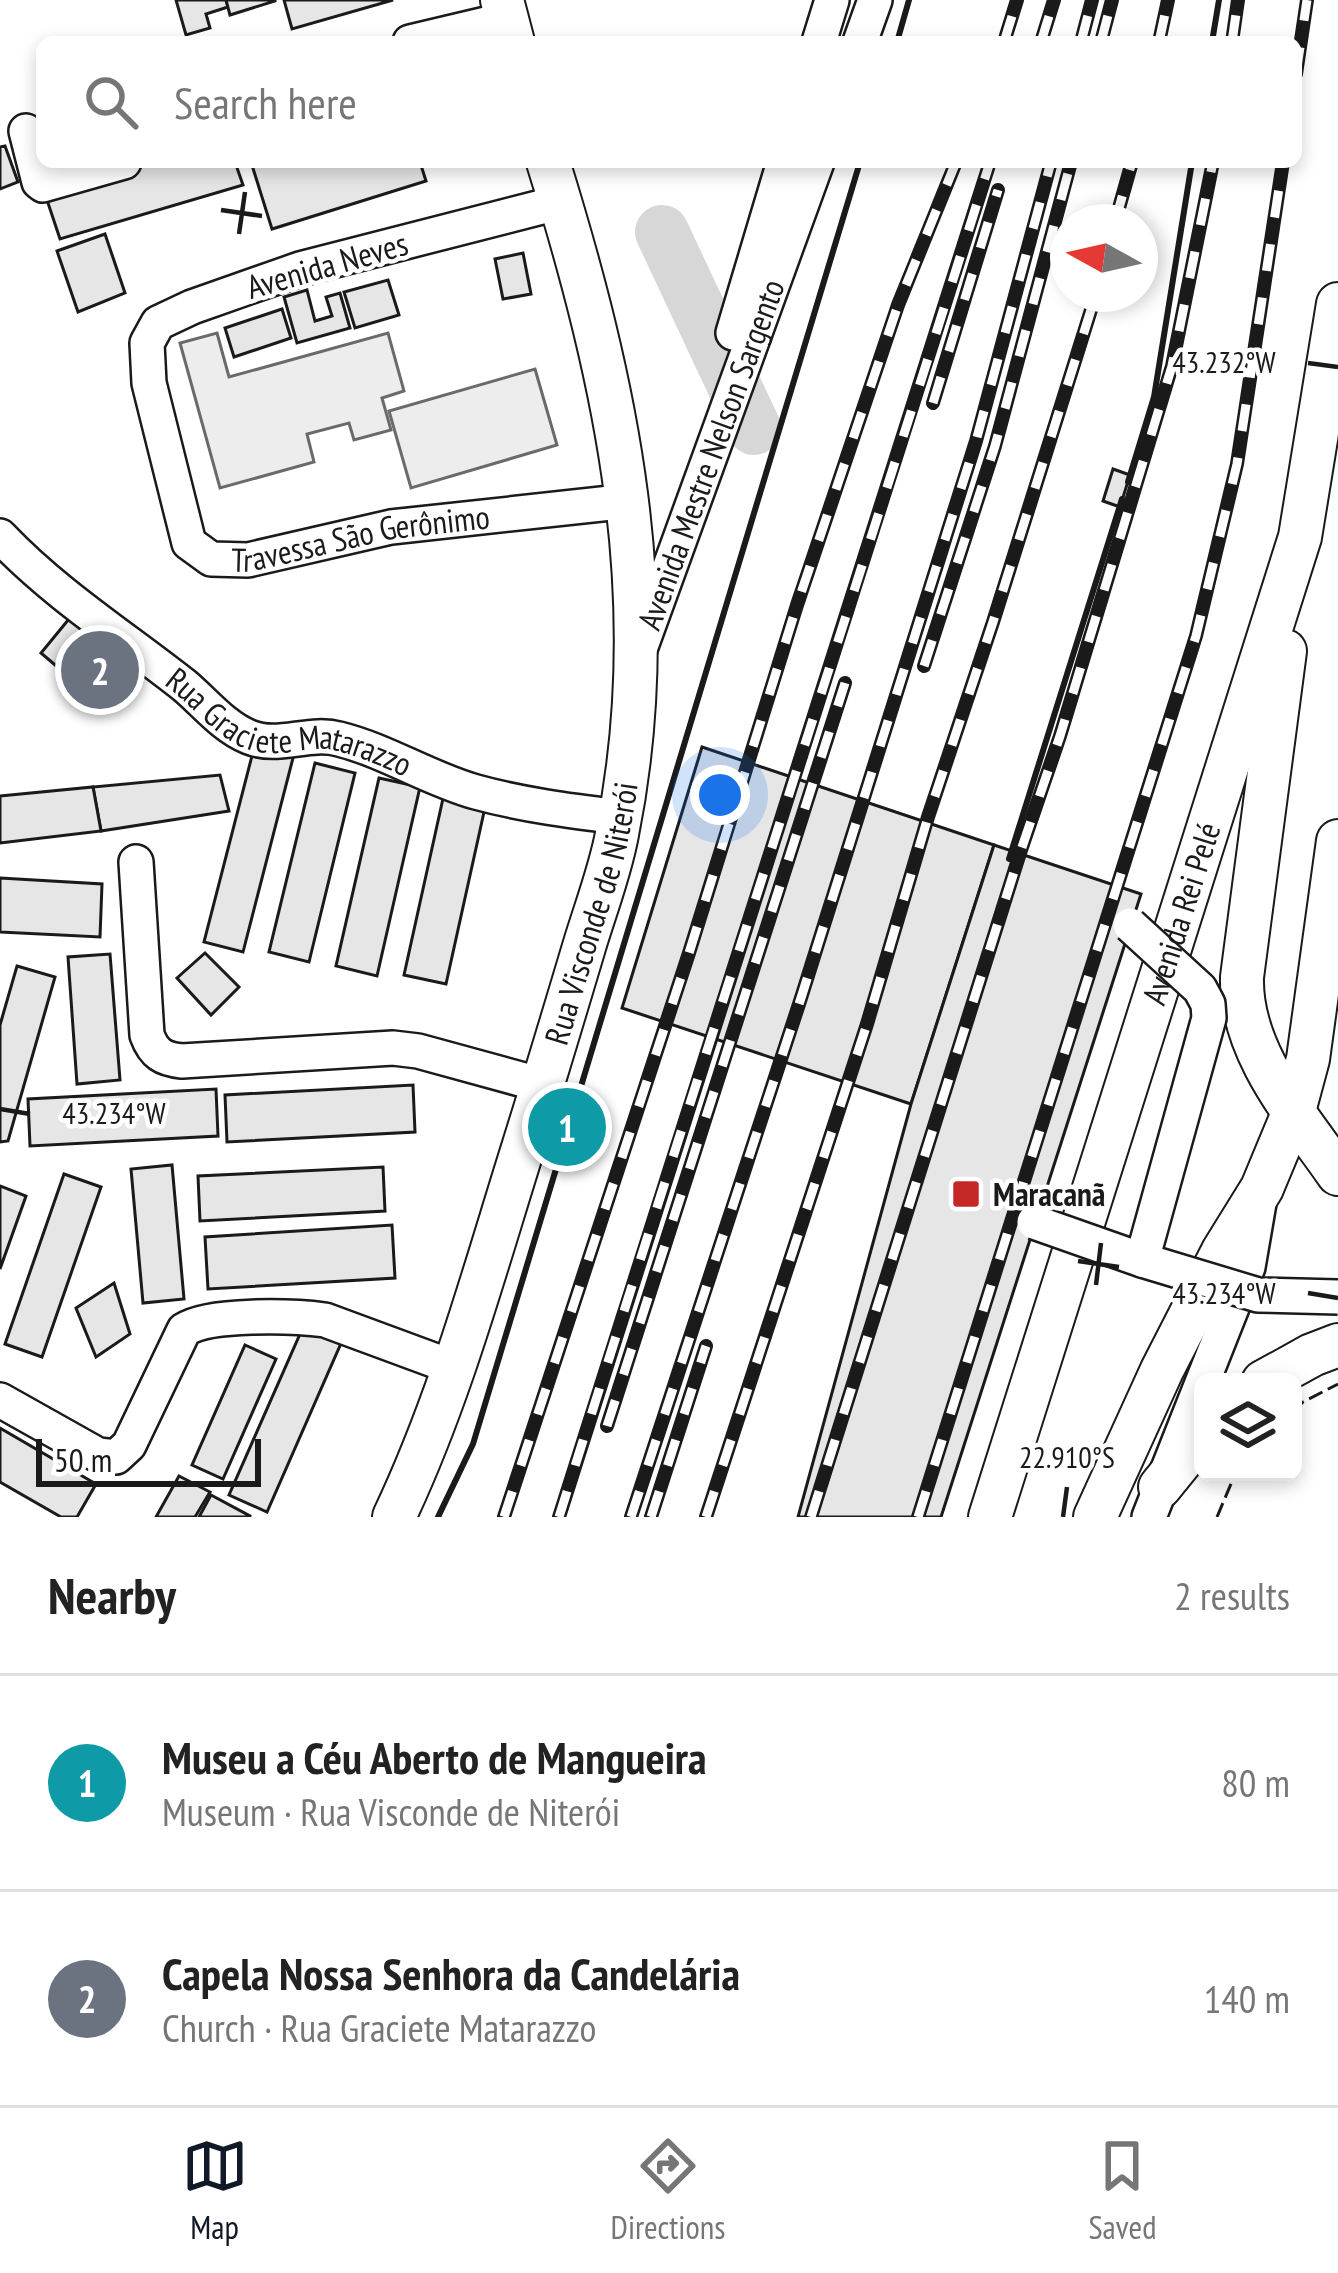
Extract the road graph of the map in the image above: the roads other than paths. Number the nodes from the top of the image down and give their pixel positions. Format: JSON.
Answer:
{"nodes":[{"id":1,"x":832,"y":0,"type":"edge"},
{"id":2,"x":875,"y":0,"type":"edge"},
{"id":3,"x":507,"y":20,"type":"edge"},
{"id":4,"x":436,"y":36,"type":"edge"},
{"id":5,"x":821,"y":36,"type":"edge"},
{"id":6,"x":862,"y":36,"type":"edge"},
{"id":7,"x":23,"y":132,"type":"edge"},
{"id":8,"x":103,"y":168,"type":"edge"},
{"id":9,"x":782,"y":168,"type":"edge"},
{"id":10,"x":815,"y":168,"type":"edge"},
{"id":11,"x":555,"y":182,"type":"edge"},
{"id":12,"x":1338,"y":304,"type":"edge"},
{"id":13,"x":149,"y":383,"type":"joint"},
{"id":14,"x":629,"y":501,"type":"junction"},
{"id":15,"x":0,"y":536,"type":"edge"},
{"id":16,"x":1300,"y":537,"type":"junction"},
{"id":17,"x":636,"y":662,"type":"junction"},
{"id":18,"x":620,"y":818,"type":"junction"},
{"id":19,"x":1338,"y":841,"type":"edge"},
{"id":20,"x":136,"y":862,"type":"dead end"},
{"id":21,"x":1130,"y":925,"type":"dead end"},
{"id":22,"x":542,"y":1085,"type":"junction"},
{"id":23,"x":1294,"y":1111,"type":"junction"},
{"id":24,"x":1338,"y":1174,"type":"edge"},
{"id":25,"x":1262,"y":1188,"type":"junction"},
{"id":26,"x":1034,"y":1222,"type":"dead end"},
{"id":27,"x":1142,"y":1260,"type":"junction"},
{"id":28,"x":1338,"y":1297,"type":"edge"},
{"id":29,"x":1338,"y":1345,"type":"edge"},
{"id":30,"x":454,"y":1368,"type":"junction"},
{"id":31,"x":1279,"y":1373,"type":"edge"},
{"id":32,"x":0,"y":1400,"type":"edge"},
{"id":33,"x":1194,"y":1447,"type":"edge"},
{"id":34,"x":1155,"y":1502,"type":"edge"},
{"id":35,"x":394,"y":1517,"type":"edge"},
{"id":36,"x":991,"y":1517,"type":"edge"},
{"id":37,"x":1095,"y":1517,"type":"edge"}],
"edges":[{"from":1,"to":5,"type":"street"},
{"from":2,"to":6,"type":"street"},
{"from":3,"to":4,"type":"street"},
{"from":7,"to":8,"type":"street"},
{"from":9,"to":17,"type":"street","name":"Avenida Mestre Nelson Sargento"},
{"from":10,"to":17,"type":"street","name":"Avenida Mestre Nelson Sargento"},
{"from":11,"to":13,"type":"street","name":"Avenida Neves"},
{"from":11,"to":14,"type":"main road","name":"Rua Visconde de Niterói"},
{"from":12,"to":16,"type":"main road","name":"Avenida Rei Pelé"},
{"from":13,"to":14,"type":"street","name":"Travessa São Gerônimo"},
{"from":14,"to":17,"type":"main road","name":"Rua Visconde de Niterói"},
{"from":15,"to":18,"type":"street","name":"Rua Graciete Matarazzo"},
{"from":16,"to":23,"type":"main road"},
{"from":16,"to":36,"type":"main road","name":"Avenida Rei Pelé"},
{"from":17,"to":18,"type":"main road","name":"Rua Visconde de Niterói"},
{"from":18,"to":22,"type":"main road","name":"Rua Visconde de Niterói"},
{"from":19,"to":23,"type":"main road"},
{"from":20,"to":22,"type":"street"},
{"from":21,"to":27,"type":"street","bridge":true},
{"from":22,"to":30,"type":"main road","name":"Rua Visconde de Niterói"},
{"from":23,"to":24,"type":"main road"},
{"from":23,"to":25,"type":"main road"},
{"from":25,"to":34,"type":"street"},
{"from":25,"to":37,"type":"main road"},
{"from":26,"to":27,"type":"street","bridge":true},
{"from":27,"to":28,"type":"street","bridge":true},
{"from":29,"to":31,"type":"main road"},
{"from":30,"to":32,"type":"street"},
{"from":30,"to":35,"type":"main road","name":"Rua Visconde de Niterói"},
{"from":33,"to":34,"type":"main road"}]}
